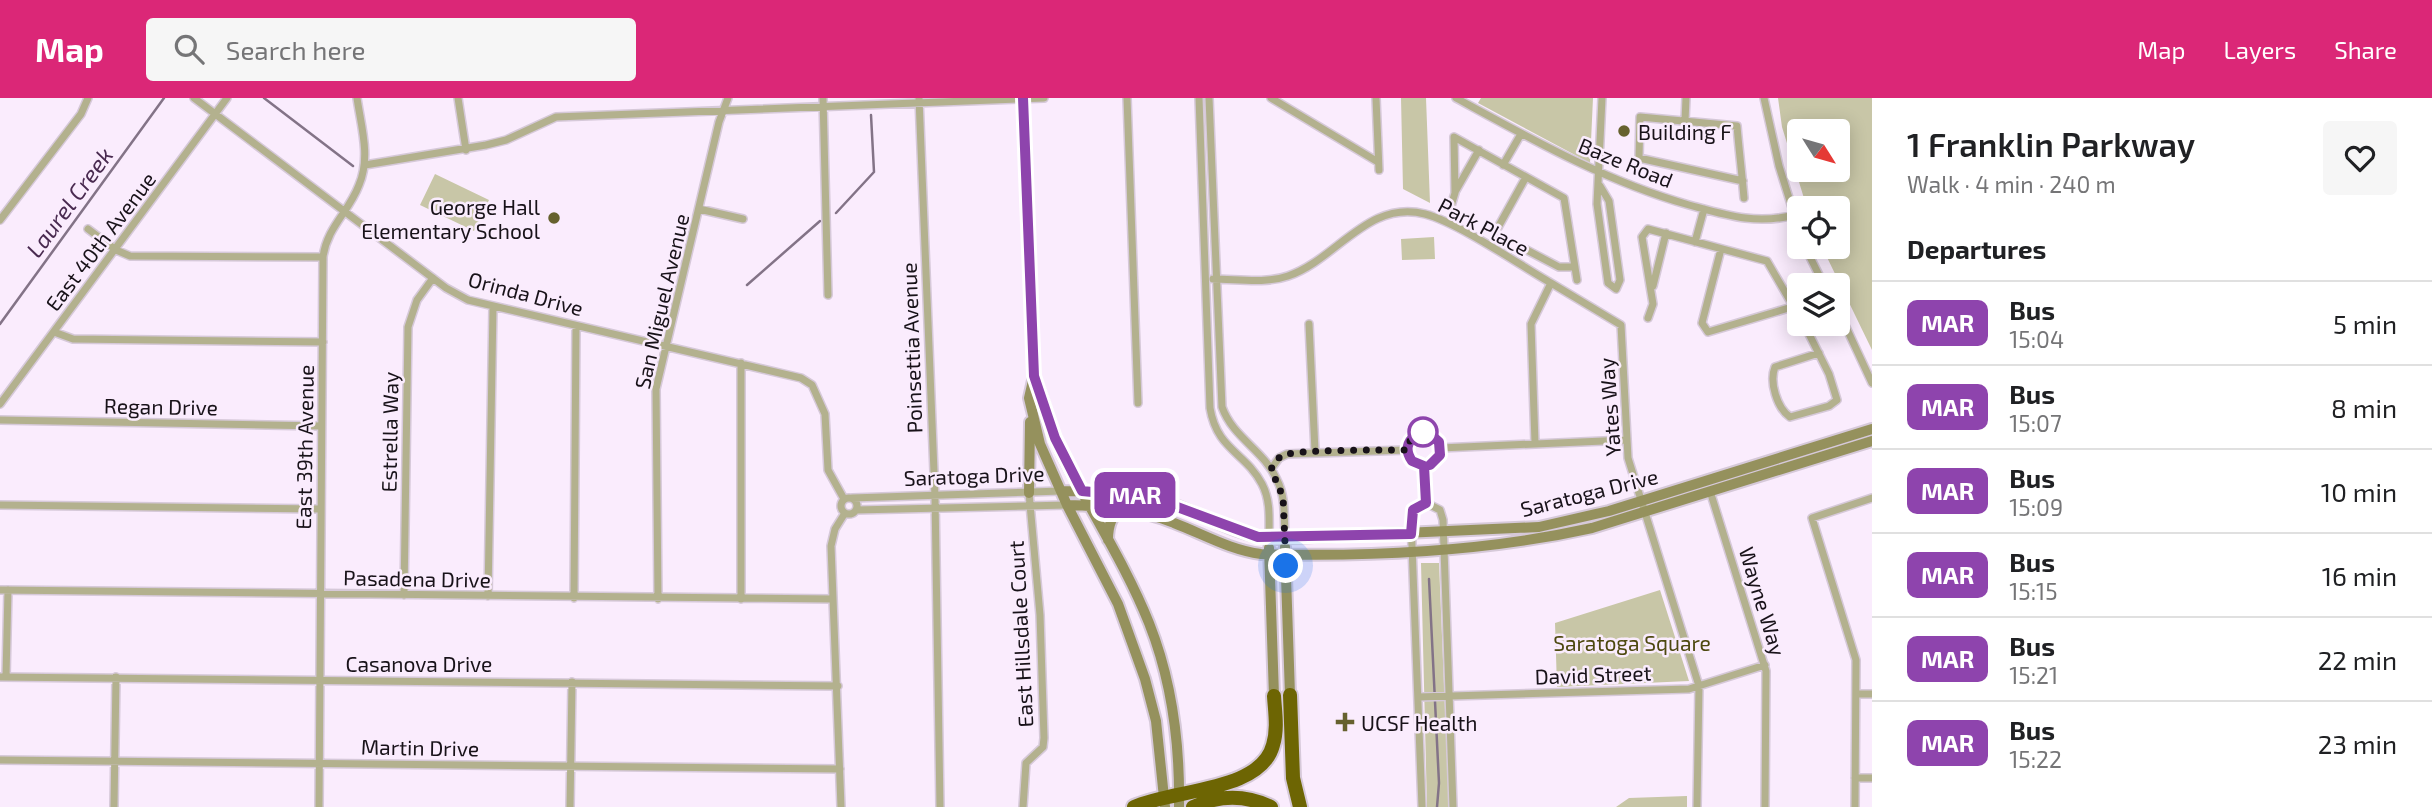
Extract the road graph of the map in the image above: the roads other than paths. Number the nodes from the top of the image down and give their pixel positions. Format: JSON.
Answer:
{"nodes":[{"id":1,"x":88,"y":98,"type":"edge"},
{"id":2,"x":194,"y":98,"type":"edge"},
{"id":3,"x":227,"y":98,"type":"edge"},
{"id":4,"x":357,"y":98,"type":"edge"},
{"id":5,"x":458,"y":98,"type":"edge"},
{"id":6,"x":728,"y":98,"type":"edge"},
{"id":7,"x":1044,"y":98,"type":"edge"},
{"id":8,"x":1127,"y":98,"type":"edge"},
{"id":9,"x":1199,"y":98,"type":"edge"},
{"id":10,"x":1209,"y":98,"type":"edge"},
{"id":11,"x":1270,"y":98,"type":"edge"},
{"id":12,"x":1376,"y":98,"type":"edge"},
{"id":13,"x":1457,"y":98,"type":"edge"},
{"id":14,"x":1602,"y":98,"type":"edge"},
{"id":15,"x":1686,"y":98,"type":"edge"},
{"id":16,"x":1764,"y":98,"type":"edge"},
{"id":17,"x":1023,"y":99,"type":"edge"},
{"id":18,"x":919,"y":100,"type":"edge"},
{"id":19,"x":1466,"y":100,"type":"edge"},
{"id":20,"x":824,"y":102,"type":"edge"},
{"id":21,"x":724,"y":110,"type":"junction"},
{"id":22,"x":217,"y":114,"type":"junction"},
{"id":23,"x":1685,"y":121,"type":"junction"},
{"id":24,"x":1521,"y":134,"type":"junction"},
{"id":25,"x":466,"y":149,"type":"junction"},
{"id":26,"x":1479,"y":150,"type":"junction"},
{"id":27,"x":365,"y":165,"type":"junction"},
{"id":28,"x":1503,"y":165,"type":"junction"},
{"id":29,"x":1599,"y":174,"type":"junction"},
{"id":30,"x":1526,"y":177,"type":"junction"},
{"id":31,"x":1743,"y":181,"type":"junction"},
{"id":32,"x":1600,"y":186,"type":"junction"},
{"id":33,"x":1455,"y":193,"type":"junction"},
{"id":34,"x":1788,"y":196,"type":"edge"},
{"id":35,"x":1744,"y":198,"type":"dead end"},
{"id":36,"x":1451,"y":206,"type":"dead end"},
{"id":37,"x":699,"y":209,"type":"junction"},
{"id":38,"x":1704,"y":209,"type":"junction"},
{"id":39,"x":344,"y":210,"type":"junction"},
{"id":40,"x":1787,"y":216,"type":"edge"},
{"id":41,"x":743,"y":219,"type":"dead end"},
{"id":42,"x":0,"y":220,"type":"edge"},
{"id":43,"x":88,"y":229,"type":"dead end"},
{"id":44,"x":1496,"y":231,"type":"dead end"},
{"id":45,"x":1666,"y":233,"type":"junction"},
{"id":46,"x":1695,"y":242,"type":"junction"},
{"id":47,"x":1521,"y":247,"type":"dead end"},
{"id":48,"x":1721,"y":249,"type":"junction"},
{"id":49,"x":116,"y":250,"type":"junction"},
{"id":50,"x":323,"y":257,"type":"junction"},
{"id":51,"x":1575,"y":267,"type":"junction"},
{"id":52,"x":433,"y":278,"type":"junction"},
{"id":53,"x":1216,"y":279,"type":"junction"},
{"id":54,"x":1205,"y":280,"type":"junction"},
{"id":55,"x":1577,"y":280,"type":"dead end"},
{"id":56,"x":1551,"y":283,"type":"junction"},
{"id":57,"x":1652,"y":290,"type":"junction"},
{"id":58,"x":828,"y":295,"type":"dead end"},
{"id":59,"x":1787,"y":296,"type":"edge"},
{"id":60,"x":493,"y":307,"type":"junction"},
{"id":61,"x":1787,"y":309,"type":"edge"},
{"id":62,"x":1648,"y":318,"type":"dead end"},
{"id":63,"x":1309,"y":324,"type":"dead end"},
{"id":64,"x":576,"y":326,"type":"junction"},
{"id":65,"x":54,"y":332,"type":"junction"},
{"id":66,"x":1811,"y":336,"type":"edge"},
{"id":67,"x":1849,"y":336,"type":"edge"},
{"id":68,"x":323,"y":342,"type":"junction"},
{"id":69,"x":668,"y":345,"type":"junction"},
{"id":70,"x":1819,"y":353,"type":"junction"},
{"id":71,"x":741,"y":363,"type":"junction"},
{"id":72,"x":1034,"y":376,"type":"junction"},
{"id":73,"x":1872,"y":383,"type":"edge"},
{"id":74,"x":1138,"y":403,"type":"dead end"},
{"id":75,"x":0,"y":404,"type":"edge"},
{"id":76,"x":1031,"y":412,"type":"junction"},
{"id":77,"x":0,"y":419,"type":"edge"},
{"id":78,"x":321,"y":426,"type":"junction"},
{"id":79,"x":1872,"y":429,"type":"edge"},
{"id":80,"x":1626,"y":440,"type":"junction"},
{"id":81,"x":1872,"y":441,"type":"edge"},
{"id":82,"x":1535,"y":443,"type":"junction"},
{"id":83,"x":1440,"y":448,"type":"junction"},
{"id":84,"x":1407,"y":450,"type":"junction"},
{"id":85,"x":1315,"y":451,"type":"junction"},
{"id":86,"x":1424,"y":466,"type":"junction"},
{"id":87,"x":1271,"y":469,"type":"junction"},
{"id":88,"x":1061,"y":491,"type":"junction"},
{"id":89,"x":1082,"y":491,"type":"junction"},
{"id":90,"x":1710,"y":491,"type":"junction"},
{"id":91,"x":1030,"y":493,"type":"junction"},
{"id":92,"x":935,"y":497,"type":"junction"},
{"id":93,"x":848,"y":498,"type":"junction"},
{"id":94,"x":1872,"y":498,"type":"edge"},
{"id":95,"x":1426,"y":503,"type":"junction"},
{"id":96,"x":0,"y":505,"type":"edge"},
{"id":97,"x":1067,"y":505,"type":"junction"},
{"id":98,"x":1089,"y":506,"type":"junction"},
{"id":99,"x":1030,"y":507,"type":"junction"},
{"id":100,"x":1642,"y":507,"type":"junction"},
{"id":101,"x":935,"y":508,"type":"junction"},
{"id":102,"x":320,"y":509,"type":"junction"},
{"id":103,"x":1124,"y":509,"type":"junction"},
{"id":104,"x":856,"y":510,"type":"junction"},
{"id":105,"x":845,"y":513,"type":"junction"},
{"id":106,"x":1444,"y":533,"type":"junction"},
{"id":107,"x":1411,"y":534,"type":"junction"},
{"id":108,"x":1269,"y":538,"type":"junction"},
{"id":109,"x":1285,"y":539,"type":"junction"},
{"id":110,"x":1108,"y":540,"type":"junction"},
{"id":111,"x":1443,"y":548,"type":"junction"},
{"id":112,"x":1412,"y":550,"type":"junction"},
{"id":113,"x":1269,"y":554,"type":"junction"},
{"id":114,"x":1286,"y":554,"type":"junction"},
{"id":115,"x":4,"y":590,"type":"edge"},
{"id":116,"x":320,"y":594,"type":"junction"},
{"id":117,"x":404,"y":595,"type":"junction"},
{"id":118,"x":488,"y":596,"type":"junction"},
{"id":119,"x":573,"y":598,"type":"junction"},
{"id":120,"x":658,"y":599,"type":"junction"},
{"id":121,"x":741,"y":599,"type":"junction"},
{"id":122,"x":833,"y":599,"type":"junction"},
{"id":123,"x":1765,"y":665,"type":"junction"},
{"id":124,"x":3,"y":677,"type":"edge"},
{"id":125,"x":116,"y":677,"type":"junction"},
{"id":126,"x":320,"y":680,"type":"junction"},
{"id":127,"x":572,"y":682,"type":"junction"},
{"id":128,"x":838,"y":686,"type":"junction"},
{"id":129,"x":1699,"y":686,"type":"junction"},
{"id":130,"x":1856,"y":694,"type":"junction"},
{"id":131,"x":1872,"y":694,"type":"edge"},
{"id":132,"x":1290,"y":695,"type":"joint"},
{"id":133,"x":1274,"y":696,"type":"joint"},
{"id":134,"x":1445,"y":696,"type":"junction"},
{"id":135,"x":1418,"y":698,"type":"junction"},
{"id":136,"x":0,"y":760,"type":"edge"},
{"id":137,"x":114,"y":761,"type":"junction"},
{"id":138,"x":319,"y":764,"type":"junction"},
{"id":139,"x":571,"y":766,"type":"junction"},
{"id":140,"x":840,"y":769,"type":"junction"},
{"id":141,"x":1855,"y":778,"type":"junction"},
{"id":142,"x":1872,"y":778,"type":"edge"},
{"id":143,"x":1172,"y":801,"type":"edge"},
{"id":144,"x":114,"y":807,"type":"edge"},
{"id":145,"x":318,"y":807,"type":"edge"},
{"id":146,"x":570,"y":807,"type":"edge"},
{"id":147,"x":841,"y":807,"type":"edge"},
{"id":148,"x":940,"y":807,"type":"edge"},
{"id":149,"x":1023,"y":807,"type":"edge"},
{"id":150,"x":1134,"y":807,"type":"edge"},
{"id":151,"x":1193,"y":807,"type":"edge"},
{"id":152,"x":1270,"y":807,"type":"edge"},
{"id":153,"x":1300,"y":807,"type":"edge"},
{"id":154,"x":1422,"y":807,"type":"edge"},
{"id":155,"x":1452,"y":807,"type":"edge"},
{"id":156,"x":1697,"y":807,"type":"edge"},
{"id":157,"x":1765,"y":807,"type":"edge"},
{"id":158,"x":1855,"y":807,"type":"edge"}],
"edges":[{"from":1,"to":42,"type":"street"},
{"from":2,"to":22,"type":"street","name":"Orinda Drive"},
{"from":3,"to":22,"type":"street","name":"East 40th Avenue"},
{"from":4,"to":27,"type":"street","name":"East 39th Avenue"},
{"from":5,"to":25,"type":"street"},
{"from":6,"to":21,"type":"street","name":"San Miguel Avenue"},
{"from":7,"to":17,"type":"street"},
{"from":8,"to":74,"type":"street"},
{"from":9,"to":54,"type":"street"},
{"from":10,"to":53,"type":"street"},
{"from":11,"to":12,"type":"street"},
{"from":13,"to":19,"type":"street","name":"Baze Road"},
{"from":14,"to":29,"type":"street"},
{"from":15,"to":23,"type":"street"},
{"from":16,"to":34,"type":"street"},
{"from":17,"to":18,"type":"street"},
{"from":17,"to":72,"type":"main road"},
{"from":18,"to":20,"type":"street"},
{"from":18,"to":92,"type":"street","name":"Poinsettia Avenue"},
{"from":19,"to":24,"type":"street","name":"Baze Road"},
{"from":20,"to":21,"type":"street"},
{"from":20,"to":58,"type":"street"},
{"from":21,"to":25,"type":"street"},
{"from":21,"to":37,"type":"street","name":"San Miguel Avenue"},
{"from":22,"to":39,"type":"street","name":"Orinda Drive"},
{"from":22,"to":49,"type":"street","name":"East 40th Avenue"},
{"from":23,"to":31,"type":"street"},
{"from":23,"to":31,"type":"street"},
{"from":24,"to":28,"type":"street"},
{"from":24,"to":29,"type":"street","name":"Baze Road"},
{"from":25,"to":27,"type":"street"},
{"from":26,"to":28,"type":"street"},
{"from":26,"to":33,"type":"street"},
{"from":26,"to":33,"type":"street"},
{"from":27,"to":39,"type":"street","name":"East 39th Avenue"},
{"from":28,"to":30,"type":"street"},
{"from":29,"to":32,"type":"street"},
{"from":29,"to":38,"type":"street","name":"Baze Road"},
{"from":30,"to":44,"type":"street"},
{"from":30,"to":51,"type":"street"},
{"from":31,"to":35,"type":"street"},
{"from":32,"to":32,"type":"street"},
{"from":33,"to":36,"type":"street"},
{"from":37,"to":41,"type":"street"},
{"from":37,"to":69,"type":"street","name":"San Miguel Avenue"},
{"from":38,"to":40,"type":"street","name":"Baze Road"},
{"from":38,"to":46,"type":"street"},
{"from":39,"to":50,"type":"street","name":"East 39th Avenue"},
{"from":39,"to":52,"type":"street","name":"Orinda Drive"},
{"from":43,"to":49,"type":"street"},
{"from":45,"to":46,"type":"street"},
{"from":45,"to":57,"type":"street"},
{"from":45,"to":57,"type":"street"},
{"from":46,"to":48,"type":"street"},
{"from":47,"to":51,"type":"street"},
{"from":48,"to":59,"type":"street"},
{"from":48,"to":61,"type":"street"},
{"from":49,"to":50,"type":"street"},
{"from":49,"to":65,"type":"street","name":"East 40th Avenue"},
{"from":50,"to":68,"type":"street","name":"East 39th Avenue"},
{"from":51,"to":55,"type":"street"},
{"from":52,"to":60,"type":"street","name":"Orinda Drive"},
{"from":52,"to":117,"type":"street","name":"Estrella Way"},
{"from":53,"to":54,"type":"street","name":"Park Place"},
{"from":53,"to":56,"type":"street","name":"Park Place"},
{"from":53,"to":87,"type":"street"},
{"from":54,"to":108,"type":"street"},
{"from":56,"to":80,"type":"street","name":"Yates Way"},
{"from":56,"to":82,"type":"street"},
{"from":57,"to":62,"type":"street"},
{"from":60,"to":64,"type":"street","name":"Orinda Drive"},
{"from":60,"to":118,"type":"street"},
{"from":63,"to":85,"type":"street"},
{"from":64,"to":69,"type":"street","name":"Orinda Drive"},
{"from":64,"to":119,"type":"street"},
{"from":65,"to":68,"type":"street"},
{"from":65,"to":75,"type":"street","name":"East 40th Avenue"},
{"from":66,"to":70,"type":"street"},
{"from":67,"to":73,"type":"street"},
{"from":68,"to":78,"type":"street","name":"East 39th Avenue"},
{"from":69,"to":71,"type":"street","name":"Orinda Drive"},
{"from":69,"to":120,"type":"street","name":"San Miguel Avenue"},
{"from":70,"to":70,"type":"street"},
{"from":71,"to":93,"type":"street","name":"Orinda Drive"},
{"from":71,"to":121,"type":"street"},
{"from":72,"to":76,"type":"main road"},
{"from":72,"to":89,"type":"main road"},
{"from":76,"to":88,"type":"main road"},
{"from":76,"to":91,"type":"main road"},
{"from":77,"to":78,"type":"street","name":"Regan Drive"},
{"from":78,"to":102,"type":"street","name":"East 39th Avenue"},
{"from":79,"to":100,"type":"main road","name":"Saratoga Drive"},
{"from":80,"to":82,"type":"street"},
{"from":80,"to":100,"type":"street","name":"Yates Way"},
{"from":81,"to":90,"type":"main road","name":"Saratoga Drive"},
{"from":82,"to":83,"type":"street"},
{"from":83,"to":84,"type":"street"},
{"from":83,"to":86,"type":"street"},
{"from":84,"to":85,"type":"street"},
{"from":84,"to":86,"type":"street"},
{"from":85,"to":87,"type":"street"},
{"from":86,"to":95,"type":"street"},
{"from":87,"to":109,"type":"street"},
{"from":88,"to":89,"type":"main road","name":"Saratoga Drive"},
{"from":88,"to":91,"type":"street","name":"Saratoga Drive"},
{"from":88,"to":97,"type":"main road"},
{"from":89,"to":98,"type":"main road"},
{"from":89,"to":108,"type":"main road","name":"Saratoga Drive"},
{"from":90,"to":100,"type":"main road","name":"Saratoga Drive"},
{"from":90,"to":123,"type":"street","name":"Wayne Way"},
{"from":91,"to":92,"type":"street","name":"Saratoga Drive"},
{"from":91,"to":99,"type":"street","name":"East Hillsdale Court"},
{"from":92,"to":93,"type":"street","name":"Saratoga Drive"},
{"from":92,"to":101,"type":"street","name":"Poinsettia Avenue"},
{"from":93,"to":104,"type":"street"},
{"from":93,"to":105,"type":"street"},
{"from":94,"to":130,"type":"street"},
{"from":95,"to":106,"type":"street"},
{"from":95,"to":107,"type":"street"},
{"from":96,"to":102,"type":"street"},
{"from":97,"to":98,"type":"main road","name":"Saratoga Drive"},
{"from":97,"to":99,"type":"street","name":"Saratoga Drive"},
{"from":97,"to":143,"type":"main road"},
{"from":98,"to":103,"type":"main road","name":"Saratoga Drive"},
{"from":98,"to":110,"type":"main road"},
{"from":99,"to":101,"type":"street","name":"Saratoga Drive"},
{"from":99,"to":149,"type":"street","name":"East Hillsdale Court"},
{"from":100,"to":106,"type":"main road","name":"Saratoga Drive"},
{"from":100,"to":111,"type":"main road","name":"Saratoga Drive"},
{"from":100,"to":129,"type":"street","name":"Yates Way"},
{"from":101,"to":104,"type":"street","name":"Saratoga Drive"},
{"from":101,"to":148,"type":"street","name":"Poinsettia Avenue"},
{"from":102,"to":116,"type":"street","name":"East 39th Avenue"},
{"from":103,"to":110,"type":"main road"},
{"from":103,"to":113,"type":"main road","name":"Saratoga Drive"},
{"from":104,"to":105,"type":"street","name":"Saratoga Drive"},
{"from":105,"to":122,"type":"street"},
{"from":106,"to":107,"type":"main road","name":"Saratoga Drive"},
{"from":106,"to":111,"type":"street"},
{"from":107,"to":109,"type":"main road","name":"Saratoga Drive"},
{"from":107,"to":112,"type":"street"},
{"from":108,"to":109,"type":"main road","name":"Saratoga Drive"},
{"from":108,"to":113,"type":"main road"},
{"from":109,"to":114,"type":"main road"},
{"from":110,"to":143,"type":"main road"},
{"from":111,"to":112,"type":"main road","name":"Saratoga Drive"},
{"from":111,"to":134,"type":"street"},
{"from":112,"to":114,"type":"main road","name":"Saratoga Drive"},
{"from":112,"to":135,"type":"street"},
{"from":113,"to":114,"type":"main road","name":"Saratoga Drive"},
{"from":113,"to":133,"type":"main road"},
{"from":114,"to":132,"type":"main road"},
{"from":115,"to":116,"type":"street","name":"Pasadena Drive"},
{"from":115,"to":124,"type":"street"},
{"from":116,"to":117,"type":"street","name":"Pasadena Drive"},
{"from":116,"to":126,"type":"street","name":"East 39th Avenue"},
{"from":117,"to":118,"type":"street","name":"Pasadena Drive"},
{"from":118,"to":119,"type":"street","name":"Pasadena Drive"},
{"from":119,"to":120,"type":"street","name":"Pasadena Drive"},
{"from":120,"to":121,"type":"street","name":"Pasadena Drive"},
{"from":121,"to":122,"type":"street","name":"Pasadena Drive"},
{"from":122,"to":128,"type":"street"},
{"from":123,"to":129,"type":"street","name":"David Street"},
{"from":123,"to":157,"type":"street","name":"Wayne Way"},
{"from":124,"to":125,"type":"street","name":"Casanova Drive"},
{"from":125,"to":126,"type":"street","name":"Casanova Drive"},
{"from":125,"to":137,"type":"street"},
{"from":126,"to":127,"type":"street","name":"Casanova Drive"},
{"from":126,"to":138,"type":"street","name":"East 39th Avenue"},
{"from":127,"to":128,"type":"street","name":"Casanova Drive"},
{"from":127,"to":139,"type":"street"},
{"from":128,"to":140,"type":"street"},
{"from":129,"to":134,"type":"street","name":"David Street"},
{"from":129,"to":156,"type":"street","name":"Yates Way"},
{"from":130,"to":131,"type":"street"},
{"from":130,"to":141,"type":"street"},
{"from":132,"to":153,"type":"highway"},
{"from":133,"to":143,"type":"highway"},
{"from":134,"to":135,"type":"street","name":"David Street"},
{"from":134,"to":155,"type":"street"},
{"from":135,"to":154,"type":"street"},
{"from":136,"to":137,"type":"street","name":"Martin Drive"},
{"from":137,"to":138,"type":"street","name":"Martin Drive"},
{"from":137,"to":144,"type":"street"},
{"from":138,"to":139,"type":"street","name":"Martin Drive"},
{"from":138,"to":145,"type":"street","name":"East 39th Avenue"},
{"from":139,"to":140,"type":"street","name":"Martin Drive"},
{"from":139,"to":146,"type":"street"},
{"from":140,"to":147,"type":"street"},
{"from":141,"to":142,"type":"street"},
{"from":141,"to":158,"type":"street"},
{"from":143,"to":150,"type":"highway"},
{"from":151,"to":152,"type":"highway"}]}
